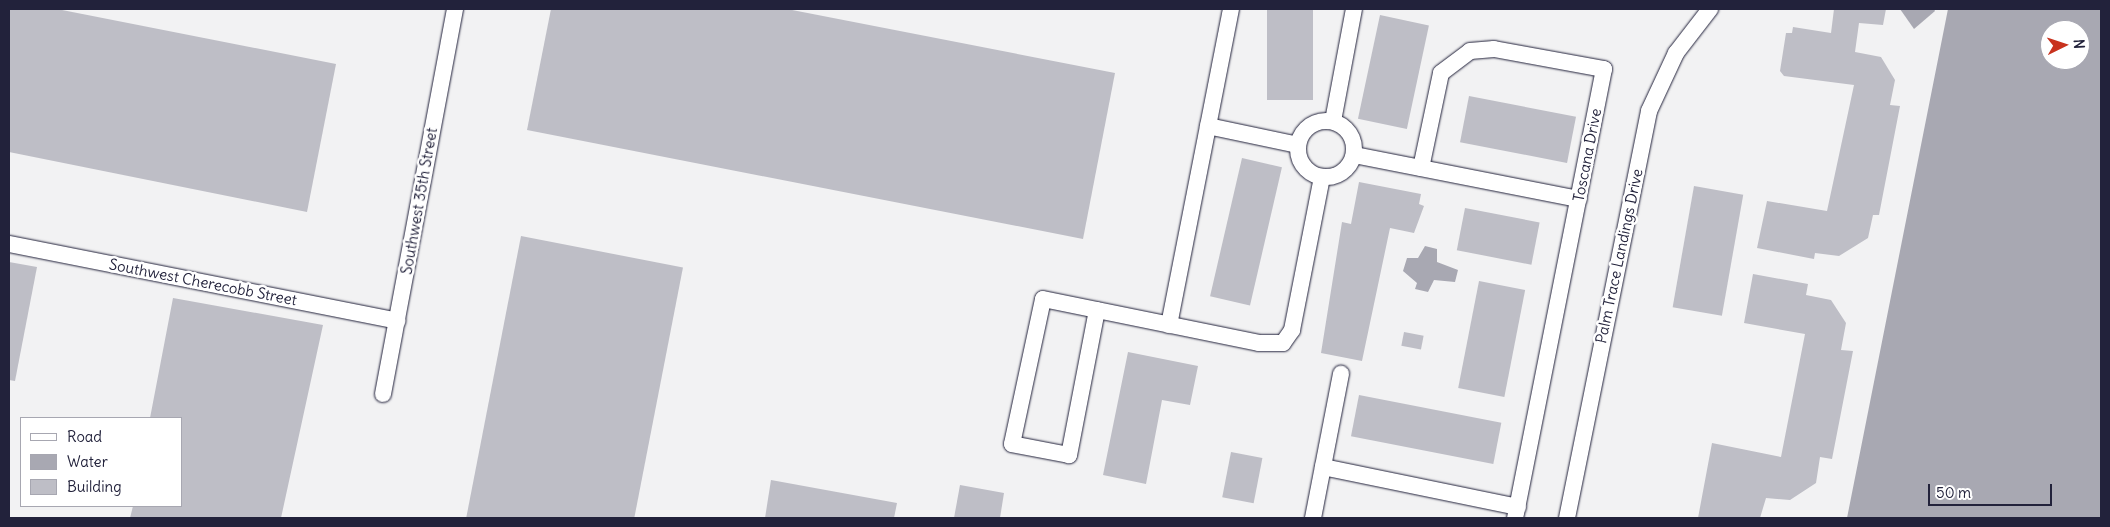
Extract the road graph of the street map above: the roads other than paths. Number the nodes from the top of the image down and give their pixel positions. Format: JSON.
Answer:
{"nodes":[{"id":1,"x":455,"y":9,"type":"edge"},
{"id":2,"x":1231,"y":9,"type":"edge"},
{"id":3,"x":1354,"y":9,"type":"edge"},
{"id":4,"x":1710,"y":9,"type":"edge"},
{"id":5,"x":1333,"y":121,"type":"junction"},
{"id":6,"x":1208,"y":126,"type":"junction"},
{"id":7,"x":1298,"y":144,"type":"junction"},
{"id":8,"x":1354,"y":154,"type":"junction"},
{"id":9,"x":1421,"y":168,"type":"junction"},
{"id":10,"x":1322,"y":177,"type":"junction"},
{"id":11,"x":1579,"y":199,"type":"junction"},
{"id":12,"x":9,"y":244,"type":"edge"},
{"id":13,"x":1097,"y":310,"type":"junction"},
{"id":14,"x":397,"y":321,"type":"junction"},
{"id":15,"x":1169,"y":326,"type":"junction"},
{"id":16,"x":1341,"y":374,"type":"dead end"},
{"id":17,"x":383,"y":394,"type":"dead end"},
{"id":18,"x":1323,"y":467,"type":"junction"},
{"id":19,"x":1517,"y":513,"type":"edge"},
{"id":20,"x":1313,"y":518,"type":"edge"},
{"id":21,"x":1567,"y":518,"type":"edge"}],
"edges":[{"from":1,"to":14,"type":"street","name":"Southwest 35th Street"},
{"from":2,"to":6,"type":"street"},
{"from":3,"to":5,"type":"street"},
{"from":4,"to":21,"type":"street","name":"Palm Trace Landings Drive"},
{"from":5,"to":7,"type":"street"},
{"from":5,"to":8,"type":"street"},
{"from":6,"to":7,"type":"street"},
{"from":6,"to":15,"type":"street"},
{"from":7,"to":10,"type":"street"},
{"from":8,"to":9,"type":"street"},
{"from":8,"to":10,"type":"street"},
{"from":9,"to":11,"type":"street"},
{"from":9,"to":11,"type":"street","name":"Toscana Drive"},
{"from":10,"to":15,"type":"street"},
{"from":11,"to":19,"type":"street","name":"Toscana Drive"},
{"from":12,"to":14,"type":"street","name":"Southwest Cherecobb Street"},
{"from":13,"to":13,"type":"street"},
{"from":13,"to":15,"type":"street"},
{"from":14,"to":17,"type":"street","name":"Southwest 35th Street"},
{"from":16,"to":18,"type":"street"},
{"from":18,"to":19,"type":"street","name":"Toscana Drive"},
{"from":18,"to":20,"type":"street"}]}
